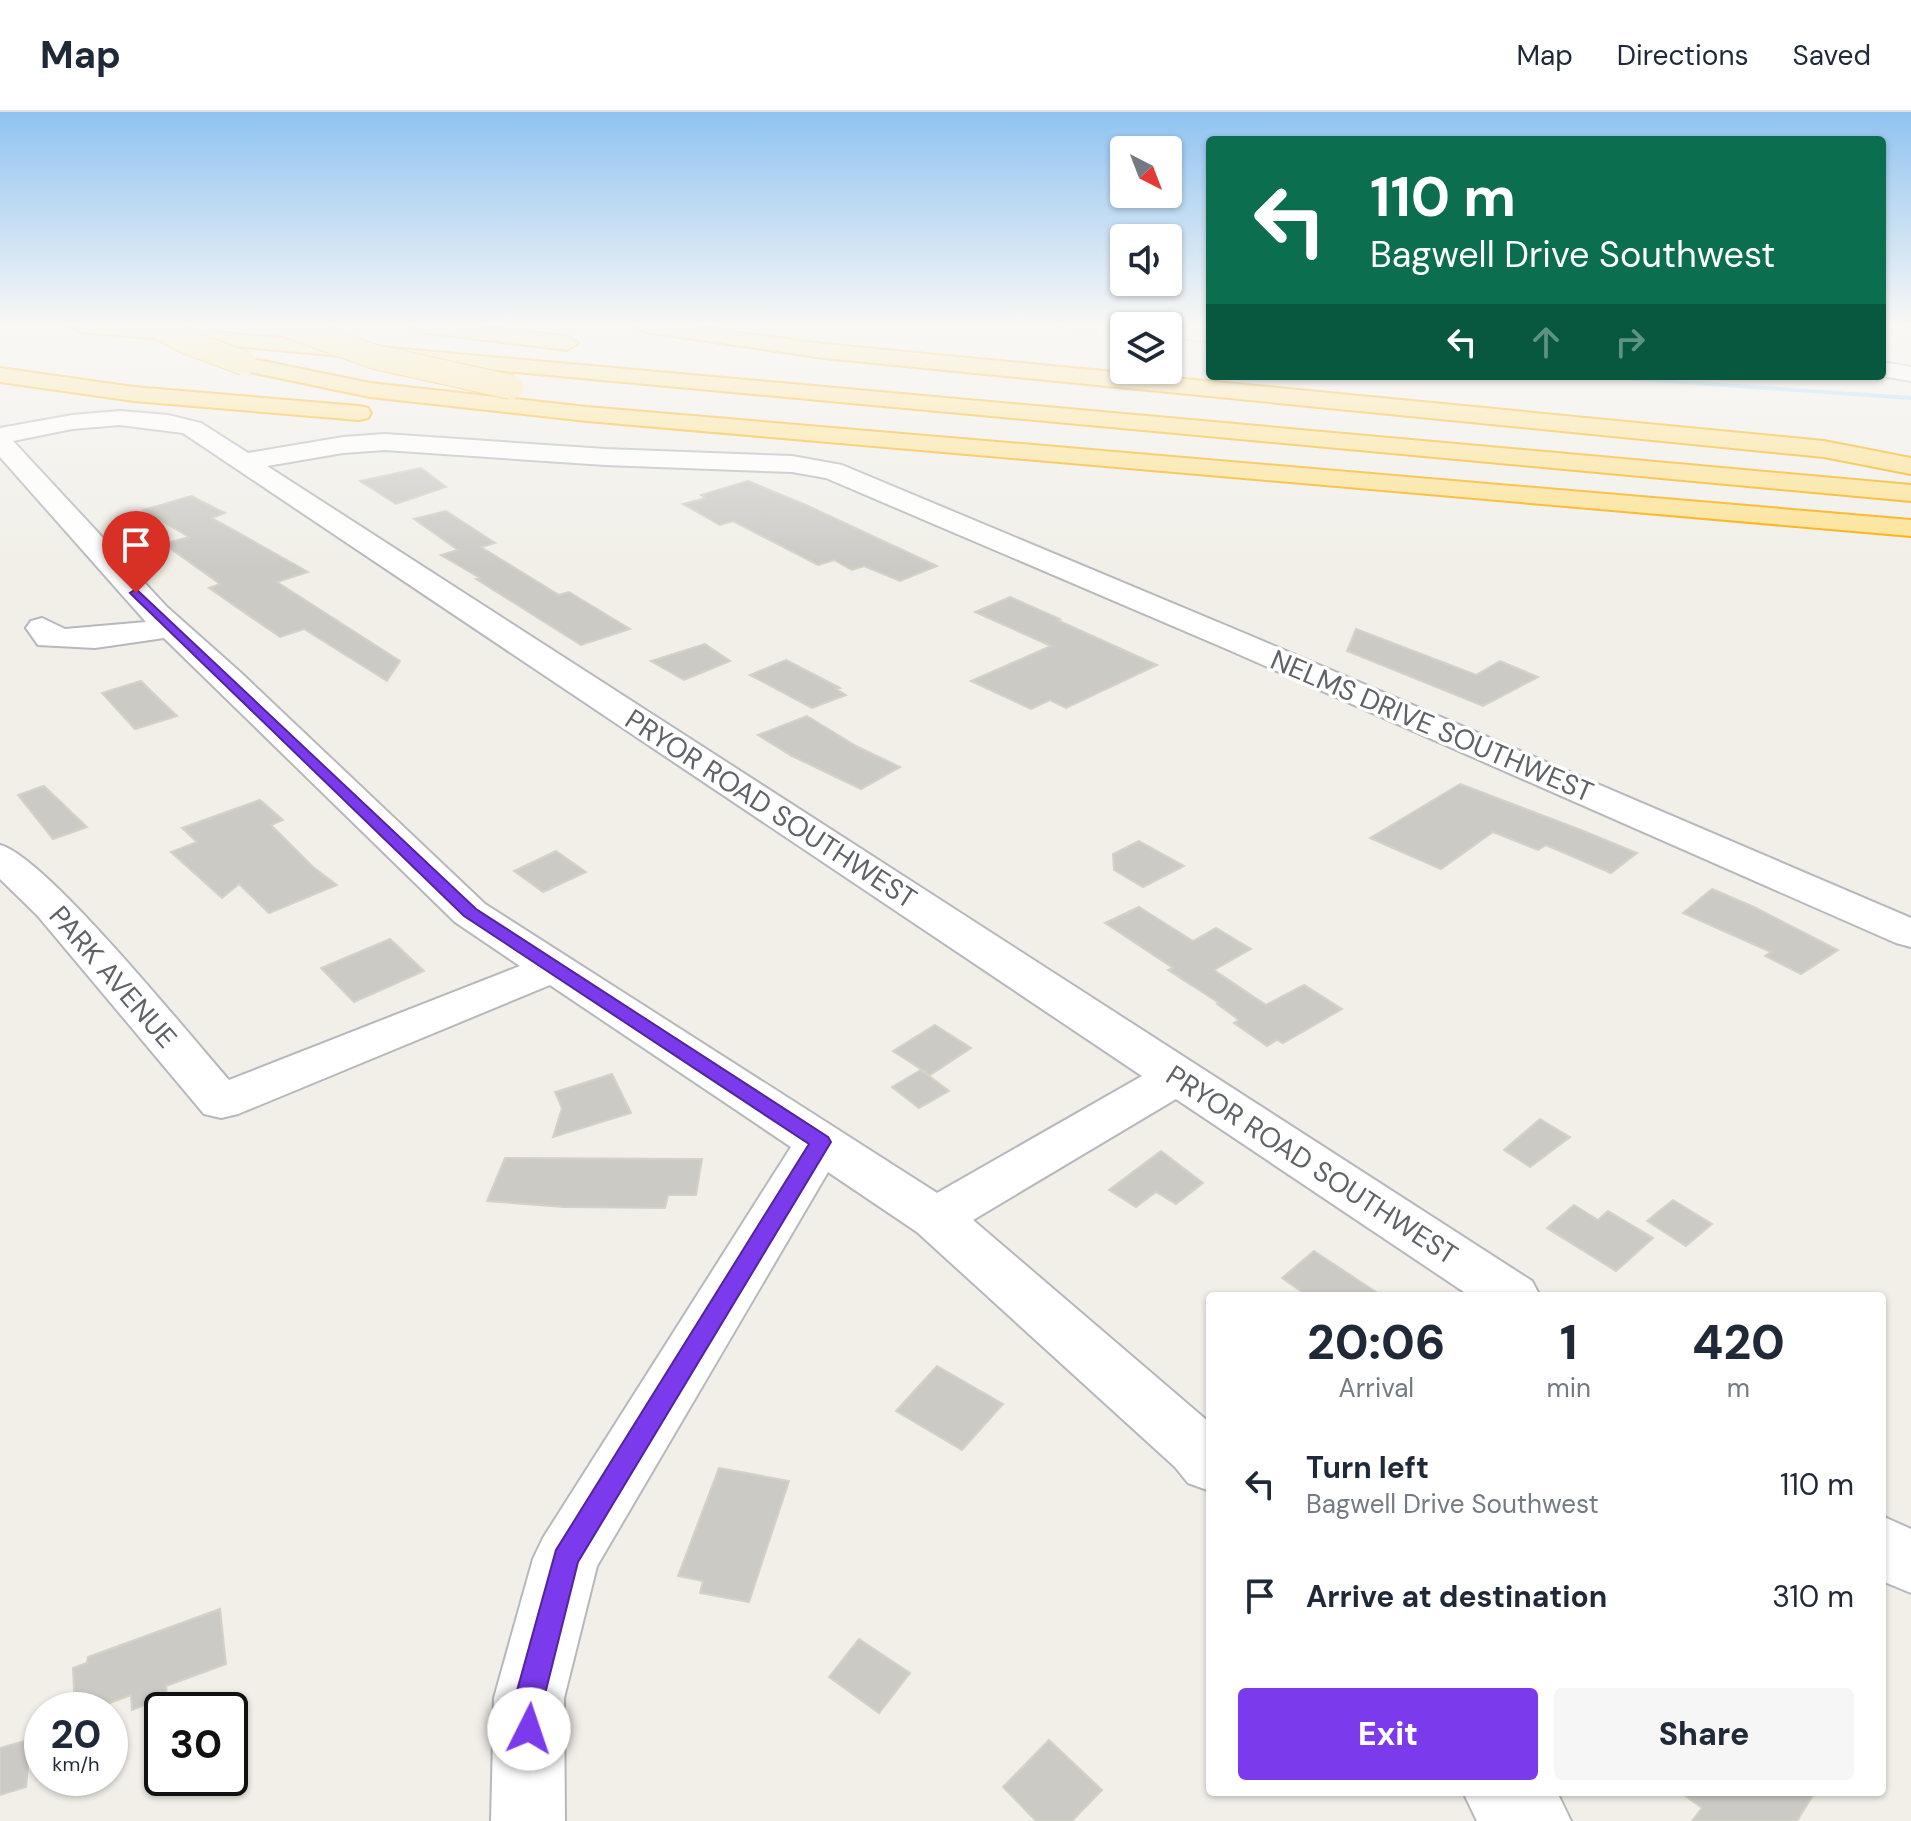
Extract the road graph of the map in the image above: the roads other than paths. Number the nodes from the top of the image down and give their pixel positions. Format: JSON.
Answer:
{"nodes":[{"id":1,"x":271,"y":406,"type":"edge"},
{"id":2,"x":504,"y":406,"type":"edge"},
{"id":3,"x":662,"y":406,"type":"edge"},
{"id":4,"x":943,"y":406,"type":"edge"},
{"id":5,"x":1211,"y":406,"type":"edge"},
{"id":6,"x":1383,"y":406,"type":"edge"},
{"id":7,"x":1532,"y":406,"type":"edge"},
{"id":8,"x":1769,"y":429,"type":"junction"},
{"id":9,"x":0,"y":436,"type":"edge"},
{"id":10,"x":1879,"y":436,"type":"dead end"},
{"id":11,"x":0,"y":442,"type":"edge"},
{"id":12,"x":1911,"y":443,"type":"edge"},
{"id":13,"x":1094,"y":460,"type":"junction"},
{"id":14,"x":244,"y":462,"type":"junction"},
{"id":15,"x":1911,"y":466,"type":"edge"},
{"id":16,"x":1911,"y":493,"type":"edge"},
{"id":17,"x":1911,"y":508,"type":"edge"},
{"id":18,"x":1911,"y":530,"type":"edge"},
{"id":19,"x":170,"y":627,"type":"junction"},
{"id":20,"x":42,"y":628,"type":"dead end"},
{"id":21,"x":0,"y":857,"type":"edge"},
{"id":22,"x":1911,"y":934,"type":"edge"},
{"id":23,"x":554,"y":968,"type":"junction"},
{"id":24,"x":1178,"y":1077,"type":"junction"},
{"id":25,"x":820,"y":1142,"type":"junction"},
{"id":26,"x":936,"y":1218,"type":"junction"},
{"id":27,"x":1506,"y":1292,"type":"edge"},
{"id":28,"x":1206,"y":1460,"type":"edge"},
{"id":29,"x":1886,"y":1548,"type":"edge"},
{"id":30,"x":1911,"y":1564,"type":"edge"},
{"id":31,"x":1505,"y":1796,"type":"edge"},
{"id":32,"x":528,"y":1821,"type":"edge"},
{"id":33,"x":1534,"y":1821,"type":"edge"}],
"edges":[{"from":1,"to":13,"type":"highway"},
{"from":2,"to":13,"type":"highway","bridge":true},
{"from":3,"to":17,"type":"highway","bridge":true},
{"from":4,"to":16,"type":"highway"},
{"from":5,"to":15,"type":"highway"},
{"from":6,"to":15,"type":"highway"},
{"from":7,"to":8,"type":"highway"},
{"from":8,"to":10,"type":"highway"},
{"from":8,"to":12,"type":"highway"},
{"from":9,"to":14,"type":"street","name":"PRYOR ROAD SOUTHWEST"},
{"from":11,"to":19,"type":"street"},
{"from":13,"to":18,"type":"highway"},
{"from":14,"to":22,"type":"street","name":"NELMS DRIVE SOUTHWEST"},
{"from":14,"to":24,"type":"street","name":"PRYOR ROAD SOUTHWEST"},
{"from":19,"to":20,"type":"street"},
{"from":19,"to":23,"type":"street"},
{"from":21,"to":23,"type":"street","name":"PARK AVENUE"},
{"from":23,"to":25,"type":"street"},
{"from":24,"to":26,"type":"street"},
{"from":24,"to":27,"type":"street","name":"PRYOR ROAD SOUTHWEST"},
{"from":25,"to":26,"type":"street"},
{"from":25,"to":32,"type":"street"},
{"from":26,"to":28,"type":"street"},
{"from":29,"to":30,"type":"street"},
{"from":31,"to":33,"type":"street"}]}
